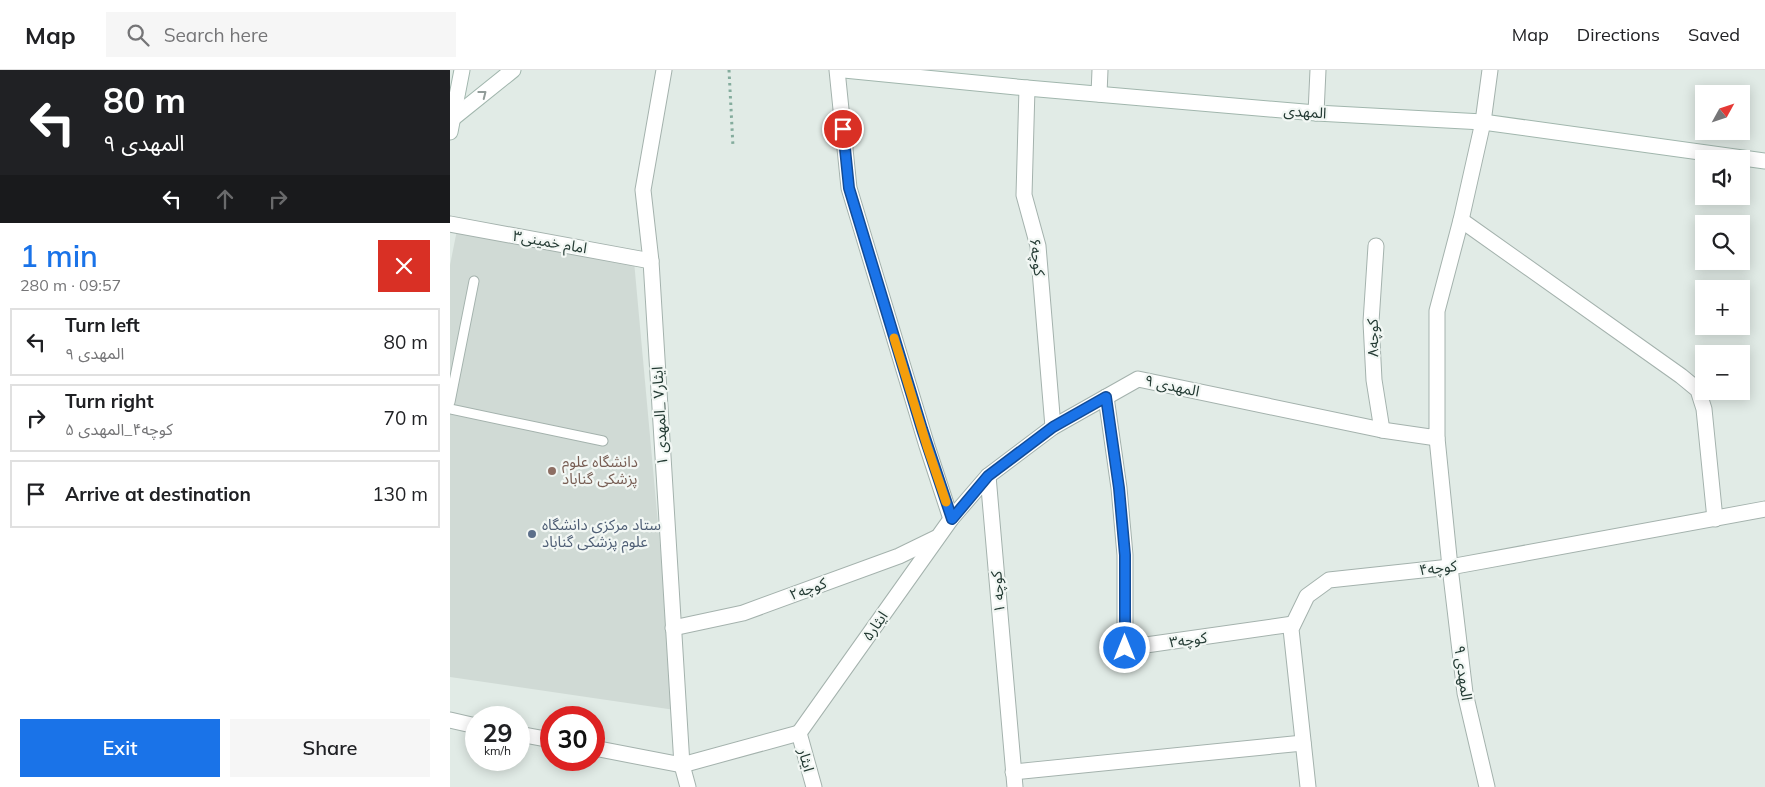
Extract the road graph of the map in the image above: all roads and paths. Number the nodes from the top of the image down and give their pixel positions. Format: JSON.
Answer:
{"nodes":[{"id":1,"x":462,"y":70,"type":"edge"},
{"id":2,"x":513,"y":70,"type":"edge"},
{"id":3,"x":664,"y":70,"type":"edge"},
{"id":4,"x":730,"y":70,"type":"edge"},
{"id":5,"x":837,"y":70,"type":"edge"},
{"id":6,"x":844,"y":70,"type":"edge"},
{"id":7,"x":1100,"y":70,"type":"edge"},
{"id":8,"x":1318,"y":70,"type":"edge"},
{"id":9,"x":1490,"y":70,"type":"edge"},
{"id":10,"x":1027,"y":88,"type":"junction"},
{"id":11,"x":1099,"y":94,"type":"junction"},
{"id":12,"x":1316,"y":113,"type":"junction"},
{"id":13,"x":1483,"y":122,"type":"junction"},
{"id":14,"x":451,"y":126,"type":"edge"},
{"id":15,"x":733,"y":147,"type":"dead end"},
{"id":16,"x":1765,"y":161,"type":"edge"},
{"id":17,"x":1461,"y":220,"type":"junction"},
{"id":18,"x":450,"y":224,"type":"edge"},
{"id":19,"x":1376,"y":246,"type":"dead end"},
{"id":20,"x":651,"y":261,"type":"junction"},
{"id":21,"x":474,"y":281,"type":"dead end"},
{"id":22,"x":1106,"y":397,"type":"junction"},
{"id":23,"x":450,"y":402,"type":"edge"},
{"id":24,"x":450,"y":409,"type":"edge"},
{"id":25,"x":1053,"y":427,"type":"junction"},
{"id":26,"x":1382,"y":430,"type":"junction"},
{"id":27,"x":1437,"y":438,"type":"junction"},
{"id":28,"x":603,"y":441,"type":"dead end"},
{"id":29,"x":988,"y":476,"type":"junction"},
{"id":30,"x":1765,"y":510,"type":"edge"},
{"id":31,"x":952,"y":519,"type":"junction"},
{"id":32,"x":1715,"y":519,"type":"junction"},
{"id":33,"x":938,"y":538,"type":"junction"},
{"id":34,"x":1450,"y":567,"type":"junction"},
{"id":35,"x":1293,"y":624,"type":"junction"},
{"id":36,"x":673,"y":628,"type":"junction"},
{"id":37,"x":450,"y":720,"type":"edge"},
{"id":38,"x":465,"y":723,"type":"edge"},
{"id":39,"x":799,"y":733,"type":"junction"},
{"id":40,"x":1303,"y":743,"type":"junction"},
{"id":41,"x":605,"y":750,"type":"edge"},
{"id":42,"x":682,"y":765,"type":"junction"},
{"id":43,"x":1014,"y":780,"type":"edge"},
{"id":44,"x":688,"y":787,"type":"edge"},
{"id":45,"x":814,"y":787,"type":"edge"},
{"id":46,"x":1308,"y":787,"type":"edge"},
{"id":47,"x":1487,"y":787,"type":"edge"}],
"edges":[{"from":1,"to":14,"type":"street"},
{"from":14,"to":2,"type":"street","one_way":true},
{"from":3,"to":20,"type":"street","name":"ایثار۷ _المهدی ۱"},
{"from":4,"to":15,"type":"path"},
{"from":5,"to":31,"type":"street"},
{"from":6,"to":10,"type":"street","name":"المهدی"},
{"from":7,"to":11,"type":"street"},
{"from":8,"to":12,"type":"street"},
{"from":9,"to":13,"type":"street","name":"المهدی ۹"},
{"from":10,"to":11,"type":"street","name":"المهدی"},
{"from":10,"to":25,"type":"street","name":"کوچه۶"},
{"from":11,"to":12,"type":"street","name":"المهدی"},
{"from":12,"to":13,"type":"street","name":"المهدی"},
{"from":13,"to":16,"type":"street","name":"المهدی"},
{"from":13,"to":17,"type":"street","name":"المهدی ۹"},
{"from":17,"to":27,"type":"street","name":"المهدی ۹"},
{"from":17,"to":32,"type":"street"},
{"from":18,"to":20,"type":"street","name":"امام خمینی۳"},
{"from":19,"to":26,"type":"street","name":"کوچه۸"},
{"from":20,"to":36,"type":"street","name":"ایثار۷ _المهدی ۱"},
{"from":21,"to":23,"type":"lane"},
{"from":22,"to":25,"type":"street","name":"المهدی ۹"},
{"from":22,"to":26,"type":"street","name":"المهدی ۹"},
{"from":22,"to":35,"type":"street","name":"کوچه۳"},
{"from":24,"to":28,"type":"lane"},
{"from":25,"to":29,"type":"street","name":"المهدی ۹"},
{"from":26,"to":27,"type":"street","name":"المهدی ۹"},
{"from":27,"to":34,"type":"street","name":"المهدی ۹"},
{"from":29,"to":31,"type":"street","name":"المهدی ۹"},
{"from":29,"to":43,"type":"street","name":"کوچه ۱"},
{"from":30,"to":32,"type":"street","name":"کوچه۴"},
{"from":31,"to":33,"type":"street","name":"ایثار۵"},
{"from":32,"to":34,"type":"street","name":"کوچه۴"},
{"from":33,"to":36,"type":"street","name":"کوچه۲"},
{"from":33,"to":39,"type":"street","name":"ایثار۵"},
{"from":34,"to":35,"type":"street","name":"کوچه۴"},
{"from":34,"to":47,"type":"street","name":"المهدی ۹"},
{"from":35,"to":40,"type":"street","name":"کوچه۴"},
{"from":36,"to":42,"type":"street","name":"ایثار۷ _المهدی ۱"},
{"from":37,"to":38,"type":"street"},
{"from":39,"to":42,"type":"street"},
{"from":39,"to":45,"type":"street","name":"ایثار"},
{"from":40,"to":43,"type":"street"},
{"from":40,"to":46,"type":"street","name":"کوچه۴"},
{"from":41,"to":42,"type":"street"},
{"from":42,"to":44,"type":"street","name":"ایثار۷ _المهدی ۱"}]}
